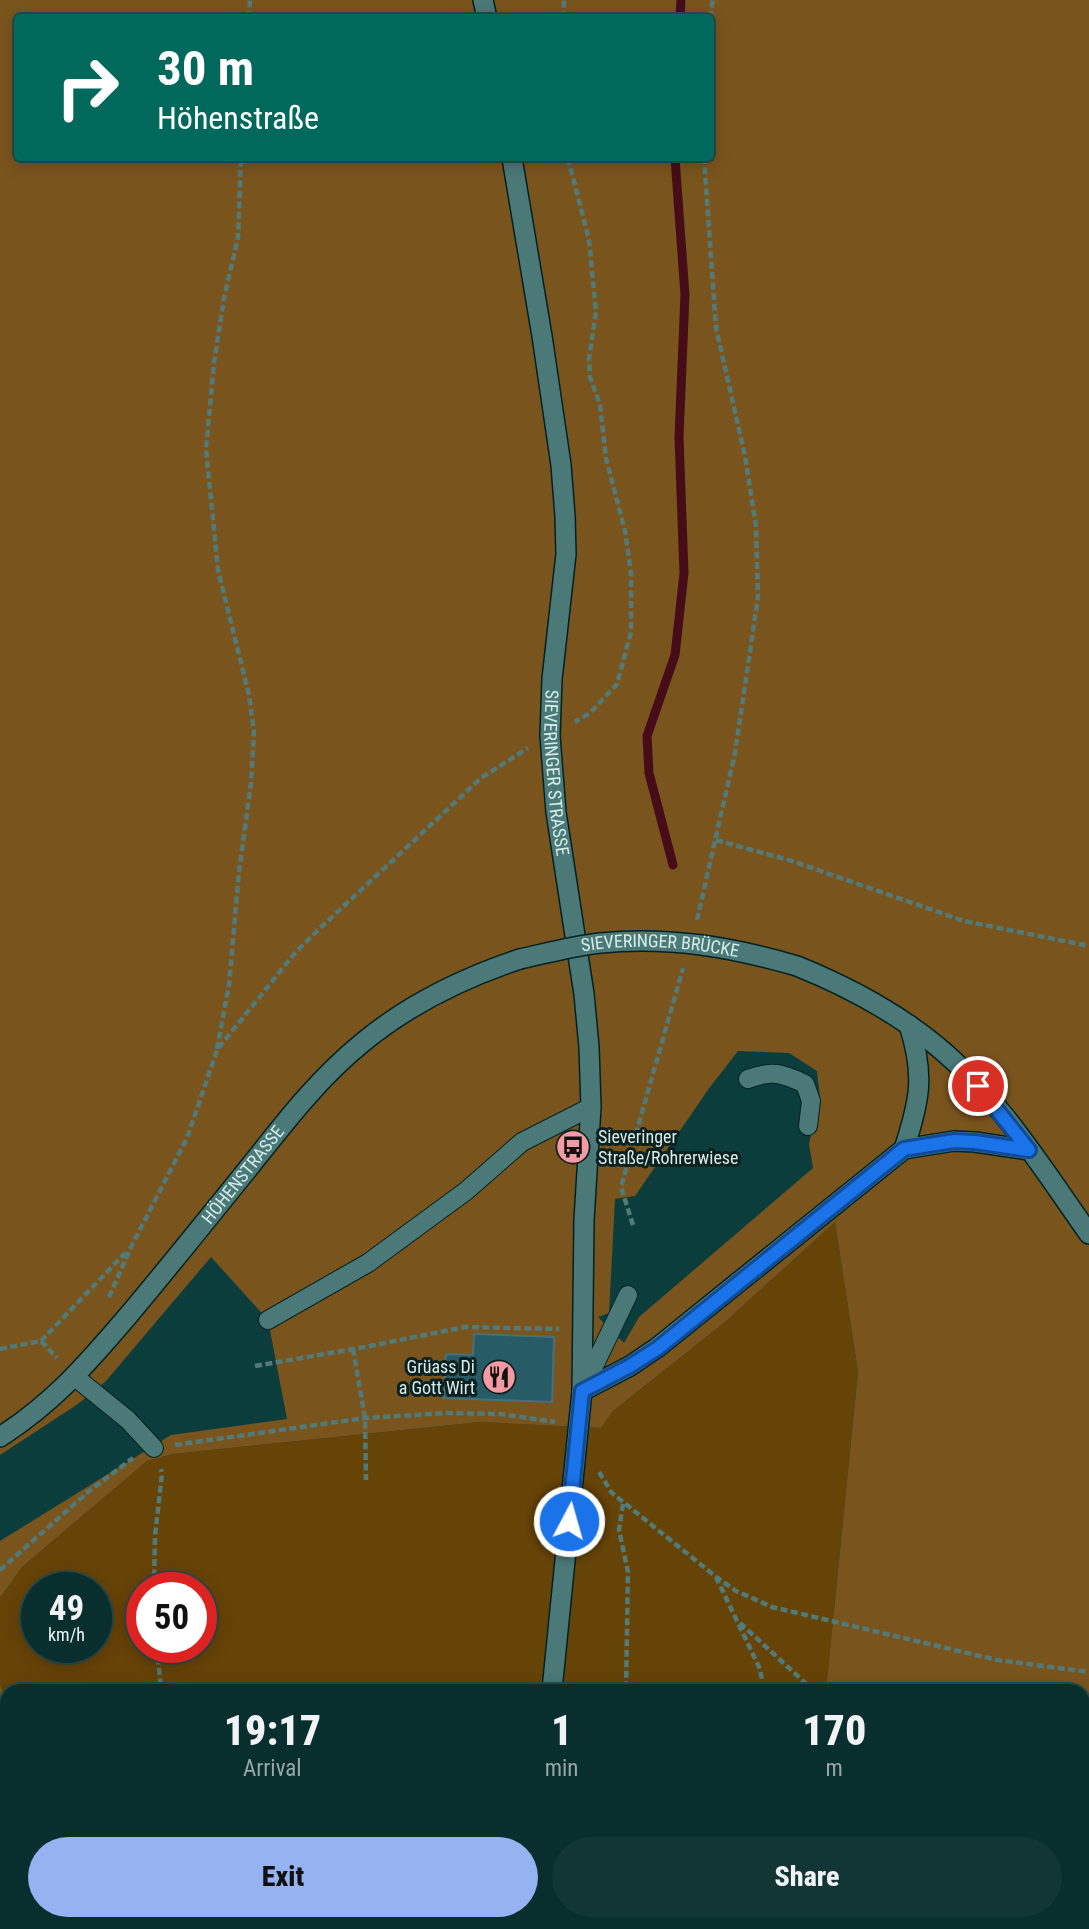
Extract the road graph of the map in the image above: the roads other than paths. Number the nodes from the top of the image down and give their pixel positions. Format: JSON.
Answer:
{"nodes":[{"id":1,"x":512,"y":161,"type":"edge"},
{"id":2,"x":520,"y":959,"type":"joint"},
{"id":3,"x":909,"y":1025,"type":"junction"},
{"id":4,"x":748,"y":1079,"type":"dead end"},
{"id":5,"x":591,"y":1107,"type":"junction"},
{"id":6,"x":808,"y":1126,"type":"dead end"},
{"id":7,"x":904,"y":1149,"type":"junction"},
{"id":8,"x":1029,"y":1150,"type":"junction"},
{"id":9,"x":1089,"y":1234,"type":"edge"},
{"id":10,"x":628,"y":1295,"type":"dead end"},
{"id":11,"x":268,"y":1320,"type":"dead end"},
{"id":12,"x":75,"y":1377,"type":"junction"},
{"id":13,"x":582,"y":1391,"type":"junction"},
{"id":14,"x":0,"y":1437,"type":"edge"},
{"id":15,"x":154,"y":1448,"type":"road end"},
{"id":16,"x":553,"y":1684,"type":"edge"}],
"edges":[{"from":1,"to":5,"type":"street","name":"SIEVERINGER STRASSE"},
{"from":2,"to":3,"type":"street","name":"SIEVERINGER BRÜCKE","bridge":true},
{"from":2,"to":12,"type":"street","name":"HÖHENSTRASSE"},
{"from":3,"to":7,"type":"street"},
{"from":3,"to":8,"type":"street"},
{"from":4,"to":6,"type":"lane"},
{"from":5,"to":11,"type":"lane"},
{"from":5,"to":13,"type":"street","name":"SIEVERINGER STRASSE"},
{"from":7,"to":8,"type":"street"},
{"from":7,"to":13,"type":"street"},
{"from":8,"to":9,"type":"street"},
{"from":10,"to":13,"type":"lane"},
{"from":12,"to":14,"type":"street","name":"HÖHENSTRASSE"},
{"from":12,"to":15,"type":"lane"},
{"from":13,"to":16,"type":"street","name":"SIEVERINGER STRASSE"}]}
